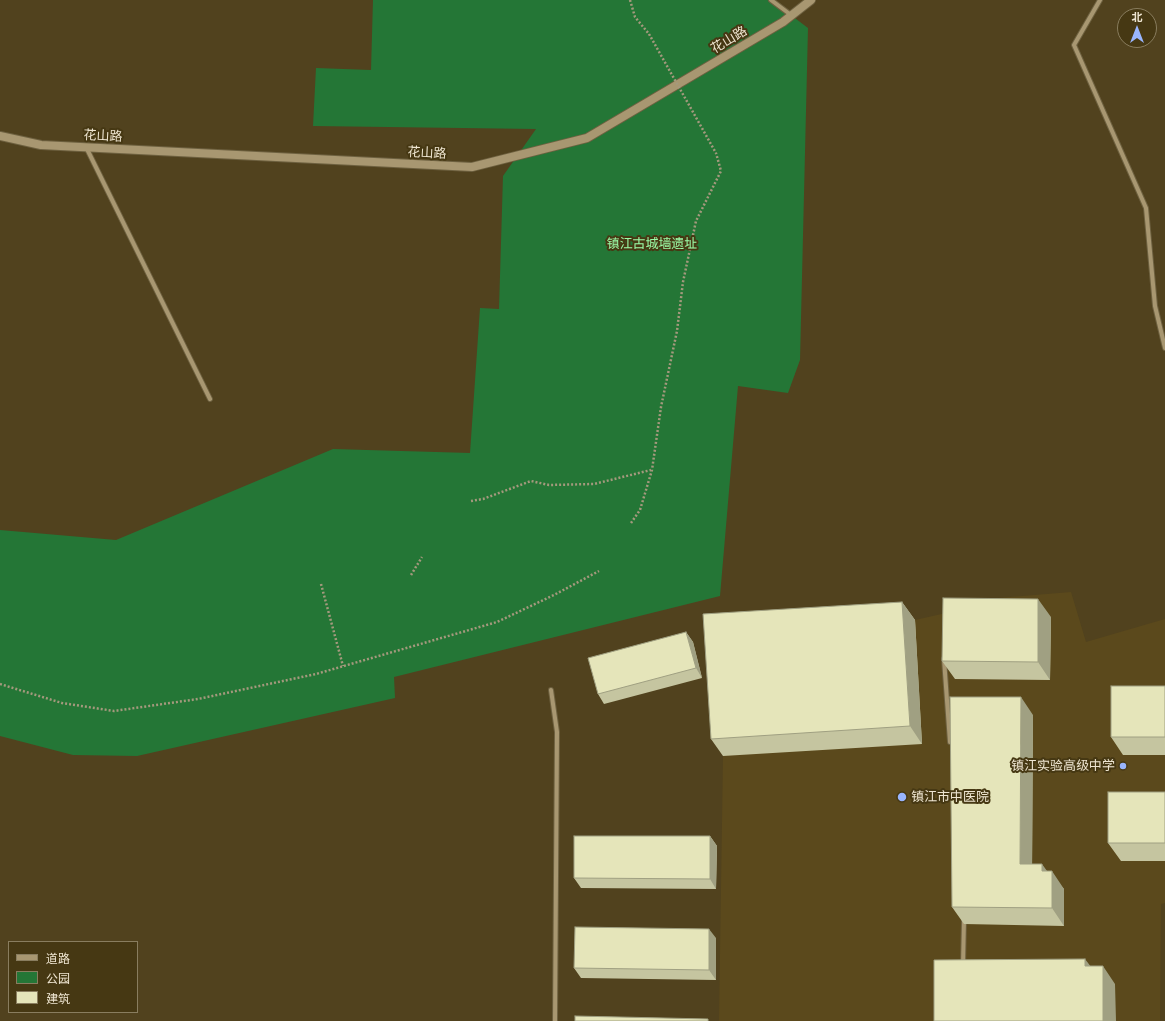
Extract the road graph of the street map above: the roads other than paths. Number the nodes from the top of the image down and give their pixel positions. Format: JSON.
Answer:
{"nodes":[{"id":1,"x":771,"y":0,"type":"edge"},
{"id":2,"x":811,"y":0,"type":"edge"},
{"id":3,"x":1100,"y":0,"type":"edge"},
{"id":4,"x":792,"y":16,"type":"junction"},
{"id":5,"x":0,"y":136,"type":"edge"},
{"id":6,"x":86,"y":147,"type":"junction"},
{"id":7,"x":1165,"y":348,"type":"edge"},
{"id":8,"x":210,"y":399,"type":"dead end"},
{"id":9,"x":944,"y":650,"type":"edge"},
{"id":10,"x":551,"y":690,"type":"dead end"},
{"id":11,"x":951,"y":744,"type":"edge"},
{"id":12,"x":964,"y":916,"type":"edge"},
{"id":13,"x":963,"y":970,"type":"edge"},
{"id":14,"x":555,"y":1021,"type":"edge"}],
"edges":[{"from":1,"to":4,"type":"street"},
{"from":2,"to":4,"type":"main road","name":"花山路"},
{"from":3,"to":7,"type":"street"},
{"from":4,"to":6,"type":"main road","name":"花山路"},
{"from":5,"to":6,"type":"main road","name":"花山路"},
{"from":6,"to":8,"type":"street"},
{"from":9,"to":11,"type":"street"},
{"from":10,"to":14,"type":"street"},
{"from":12,"to":13,"type":"street"}]}
